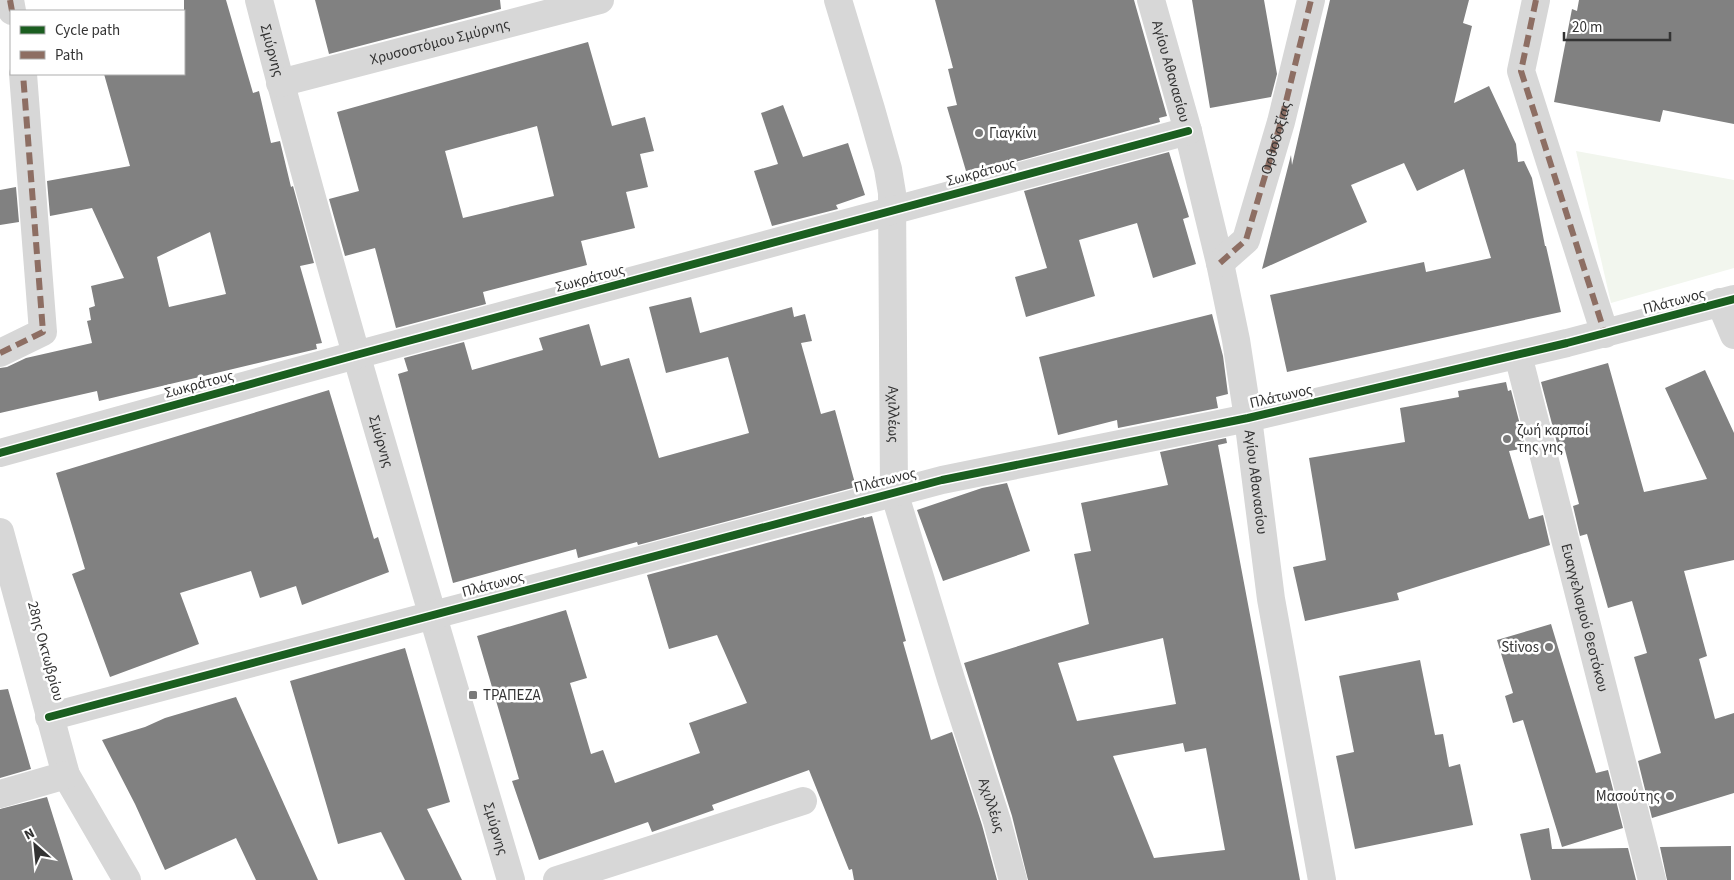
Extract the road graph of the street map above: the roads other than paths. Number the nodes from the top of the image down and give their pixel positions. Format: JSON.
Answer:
{"nodes":[{"id":1,"x":259,"y":0,"type":"edge"},
{"id":2,"x":600,"y":0,"type":"edge"},
{"id":3,"x":838,"y":0,"type":"edge"},
{"id":4,"x":1150,"y":0,"type":"edge"},
{"id":5,"x":1311,"y":0,"type":"edge"},
{"id":6,"x":1536,"y":0,"type":"edge"},
{"id":7,"x":23,"y":75,"type":"edge"},
{"id":8,"x":280,"y":83,"type":"junction"},
{"id":9,"x":1188,"y":131,"type":"junction"},
{"id":10,"x":893,"y":210,"type":"junction"},
{"id":11,"x":1220,"y":263,"type":"junction"},
{"id":12,"x":1727,"y":300,"type":"edge"},
{"id":13,"x":1605,"y":334,"type":"junction"},
{"id":14,"x":1734,"y":335,"type":"edge"},
{"id":15,"x":0,"y":353,"type":"edge"},
{"id":16,"x":356,"y":355,"type":"junction"},
{"id":17,"x":1518,"y":355,"type":"junction"},
{"id":18,"x":1248,"y":418,"type":"junction"},
{"id":19,"x":0,"y":453,"type":"edge"},
{"id":20,"x":894,"y":492,"type":"junction"},
{"id":21,"x":0,"y":532,"type":"edge"},
{"id":22,"x":432,"y":614,"type":"junction"},
{"id":23,"x":50,"y":717,"type":"junction"},
{"id":24,"x":66,"y":775,"type":"junction"},
{"id":25,"x":0,"y":794,"type":"edge"},
{"id":26,"x":803,"y":801,"type":"dead end"},
{"id":27,"x":127,"y":880,"type":"edge"},
{"id":28,"x":511,"y":880,"type":"edge"},
{"id":29,"x":557,"y":880,"type":"edge"},
{"id":30,"x":1013,"y":880,"type":"edge"},
{"id":31,"x":1322,"y":880,"type":"edge"},
{"id":32,"x":1652,"y":880,"type":"edge"}],
"edges":[{"from":1,"to":8,"type":"street","name":"Σμύρνης"},
{"from":2,"to":8,"type":"street","name":"Χρυσοστόμου Σμύρνης"},
{"from":3,"to":10,"type":"street","name":"Αχιλλέως"},
{"from":4,"to":9,"type":"street","name":"Αγίου Αθανασίου"},
{"from":5,"to":11,"type":"street","name":"Ορθοδοξίας"},
{"from":6,"to":13,"type":"street"},
{"from":7,"to":15,"type":"street"},
{"from":8,"to":16,"type":"street","name":"Σμύρνης"},
{"from":9,"to":10,"type":"street","name":"Σωκράτους"},
{"from":9,"to":11,"type":"street","name":"Αγίου Αθανασίου"},
{"from":10,"to":16,"type":"street","name":"Σωκράτους"},
{"from":10,"to":20,"type":"street","name":"Αχιλλέως"},
{"from":11,"to":18,"type":"street","name":"Αγίου Αθανασίου"},
{"from":12,"to":13,"type":"street","name":"Πλάτωνος"},
{"from":12,"to":14,"type":"street"},
{"from":13,"to":17,"type":"street","name":"Πλάτωνος"},
{"from":16,"to":19,"type":"street","name":"Σωκράτους"},
{"from":16,"to":22,"type":"street","name":"Σμύρνης"},
{"from":17,"to":18,"type":"street","name":"Πλάτωνος"},
{"from":17,"to":32,"type":"street","name":"Ευαγγελισμού Θεοτόκου"},
{"from":18,"to":20,"type":"street","name":"Πλάτωνος"},
{"from":18,"to":31,"type":"street","name":"Αγίου Αθανασίου"},
{"from":20,"to":22,"type":"street","name":"Πλάτωνος"},
{"from":20,"to":30,"type":"street","name":"Αχιλλέως"},
{"from":21,"to":23,"type":"street","name":"28ης Οκτωβρίου"},
{"from":22,"to":23,"type":"street","name":"Πλάτωνος"},
{"from":22,"to":28,"type":"street","name":"Σμύρνης"},
{"from":23,"to":24,"type":"street","name":"28ης Οκτωβρίου"},
{"from":24,"to":25,"type":"street"},
{"from":24,"to":27,"type":"street","name":"28ης Οκτωβρίου"},
{"from":26,"to":29,"type":"street"}]}
